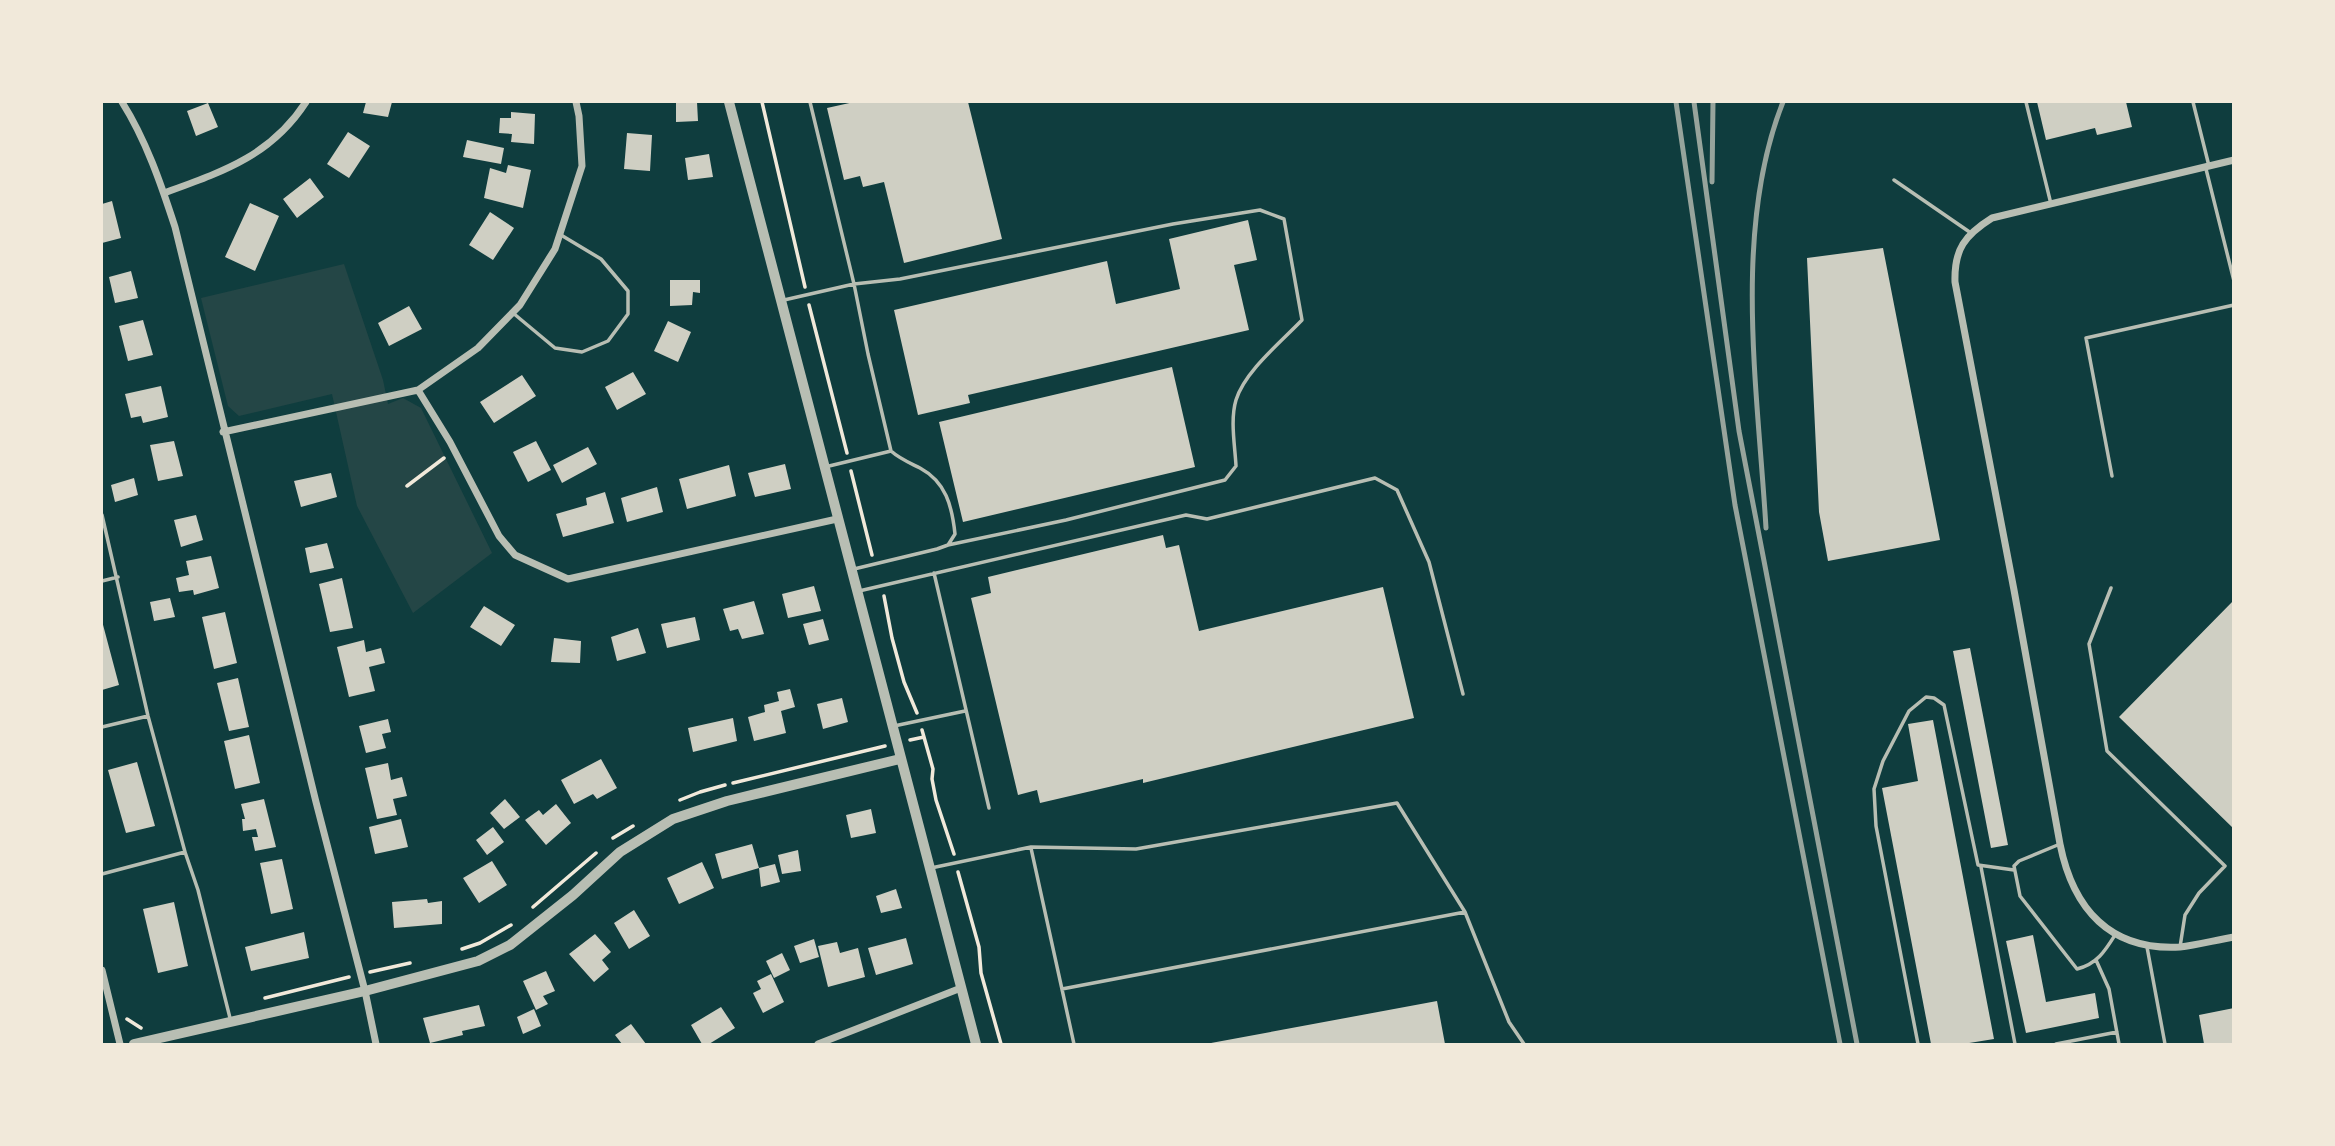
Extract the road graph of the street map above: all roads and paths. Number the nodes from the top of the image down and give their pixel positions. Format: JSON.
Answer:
{"nodes":[{"id":1,"x":122,"y":102,"type":"edge"},
{"id":2,"x":306,"y":102,"type":"edge"},
{"id":3,"x":576,"y":102,"type":"edge"},
{"id":4,"x":729,"y":102,"type":"edge"},
{"id":5,"x":810,"y":102,"type":"edge"},
{"id":6,"x":2026,"y":102,"type":"edge"},
{"id":7,"x":2193,"y":102,"type":"edge"},
{"id":8,"x":2234,"y":160,"type":"edge"},
{"id":9,"x":2207,"y":166,"type":"junction"},
{"id":10,"x":1894,"y":180,"type":"dead end"},
{"id":11,"x":164,"y":192,"type":"junction"},
{"id":12,"x":2051,"y":204,"type":"junction"},
{"id":13,"x":559,"y":233,"type":"junction"},
{"id":14,"x":1971,"y":233,"type":"junction"},
{"id":15,"x":2234,"y":281,"type":"edge"},
{"id":16,"x":854,"y":284,"type":"junction"},
{"id":17,"x":780,"y":300,"type":"junction"},
{"id":18,"x":2234,"y":305,"type":"edge"},
{"id":19,"x":512,"y":312,"type":"junction"},
{"id":20,"x":418,"y":390,"type":"junction"},
{"id":21,"x":223,"y":432,"type":"junction"},
{"id":22,"x":454,"y":450,"type":"junction"},
{"id":23,"x":891,"y":452,"type":"junction"},
{"id":24,"x":824,"y":468,"type":"junction"},
{"id":25,"x":2112,"y":476,"type":"dead end"},
{"id":26,"x":407,"y":486,"type":"dead end"},
{"id":27,"x":102,"y":515,"type":"edge"},
{"id":28,"x":837,"y":519,"type":"junction"},
{"id":29,"x":948,"y":545,"type":"junction"},
{"id":30,"x":851,"y":570,"type":"junction"},
{"id":31,"x":934,"y":573,"type":"junction"},
{"id":32,"x":118,"y":577,"type":"junction"},
{"id":33,"x":102,"y":581,"type":"edge"},
{"id":34,"x":2111,"y":588,"type":"dead end"},
{"id":35,"x":857,"y":592,"type":"junction"},
{"id":36,"x":1463,"y":694,"type":"dead end"},
{"id":37,"x":966,"y":711,"type":"junction"},
{"id":38,"x":148,"y":716,"type":"junction"},
{"id":39,"x":102,"y":727,"type":"edge"},
{"id":40,"x":892,"y":727,"type":"junction"},
{"id":41,"x":924,"y":737,"type":"dead end"},
{"id":42,"x":896,"y":743,"type":"junction"},
{"id":43,"x":900,"y":759,"type":"junction"},
{"id":44,"x":670,"y":804,"type":"dead end"},
{"id":45,"x":989,"y":808,"type":"dead end"},
{"id":46,"x":638,"y":823,"type":"dead end"},
{"id":47,"x":2060,"y":845,"type":"junction"},
{"id":48,"x":1031,"y":847,"type":"junction"},
{"id":49,"x":186,"y":852,"type":"junction"},
{"id":50,"x":1981,"y":866,"type":"junction"},
{"id":51,"x":929,"y":869,"type":"junction"},
{"id":52,"x":2014,"y":870,"type":"junction"},
{"id":53,"x":102,"y":874,"type":"edge"},
{"id":54,"x":1465,"y":912,"type":"junction"},
{"id":55,"x":525,"y":914,"type":"dead end"},
{"id":56,"x":514,"y":923,"type":"dead end"},
{"id":57,"x":2115,"y":935,"type":"junction"},
{"id":58,"x":2234,"y":937,"type":"edge"},
{"id":59,"x":2146,"y":944,"type":"junction"},
{"id":60,"x":2180,"y":947,"type":"junction"},
{"id":61,"x":457,"y":951,"type":"dead end"},
{"id":62,"x":2096,"y":960,"type":"junction"},
{"id":63,"x":419,"y":961,"type":"dead end"},
{"id":64,"x":102,"y":970,"type":"edge"},
{"id":65,"x":361,"y":974,"type":"junction"},
{"id":66,"x":961,"y":988,"type":"junction"},
{"id":67,"x":1062,"y":989,"type":"junction"},
{"id":68,"x":365,"y":991,"type":"junction"},
{"id":69,"x":264,"y":998,"type":"dead end"},
{"id":70,"x":114,"y":1022,"type":"junction"},
{"id":71,"x":231,"y":1022,"type":"junction"},
{"id":72,"x":141,"y":1028,"type":"dead end"},
{"id":73,"x":2117,"y":1032,"type":"junction"},
{"id":74,"x":120,"y":1045,"type":"edge"},
{"id":75,"x":134,"y":1045,"type":"edge"},
{"id":76,"x":376,"y":1045,"type":"edge"},
{"id":77,"x":818,"y":1045,"type":"edge"},
{"id":78,"x":976,"y":1045,"type":"edge"},
{"id":79,"x":1074,"y":1045,"type":"edge"},
{"id":80,"x":1524,"y":1045,"type":"edge"},
{"id":81,"x":1918,"y":1045,"type":"edge"},
{"id":82,"x":2015,"y":1045,"type":"edge"},
{"id":83,"x":2056,"y":1045,"type":"edge"},
{"id":84,"x":2119,"y":1045,"type":"edge"},
{"id":85,"x":2165,"y":1045,"type":"edge"}],
"edges":[{"from":1,"to":11,"type":"street"},
{"from":2,"to":11,"type":"street"},
{"from":3,"to":13,"type":"street"},
{"from":4,"to":17,"type":"street"},
{"from":5,"to":16,"type":"lane"},
{"from":6,"to":12,"type":"lane"},
{"from":7,"to":9,"type":"lane"},
{"from":8,"to":9,"type":"street"},
{"from":9,"to":12,"type":"street"},
{"from":9,"to":15,"type":"lane"},
{"from":10,"to":14,"type":"lane"},
{"from":11,"to":21,"type":"street"},
{"from":12,"to":14,"type":"street"},
{"from":13,"to":19,"type":"street"},
{"from":13,"to":19,"type":"lane"},
{"from":14,"to":47,"type":"street"},
{"from":16,"to":17,"type":"lane"},
{"from":16,"to":23,"type":"lane"},
{"from":16,"to":29,"type":"lane"},
{"from":17,"to":24,"type":"street"},
{"from":18,"to":25,"type":"lane"},
{"from":19,"to":20,"type":"street"},
{"from":20,"to":21,"type":"street"},
{"from":20,"to":22,"type":"street"},
{"from":21,"to":65,"type":"street"},
{"from":22,"to":26,"type":"path"},
{"from":22,"to":28,"type":"street"},
{"from":23,"to":24,"type":"lane"},
{"from":23,"to":29,"type":"lane"},
{"from":24,"to":28,"type":"street"},
{"from":27,"to":32,"type":"lane"},
{"from":28,"to":30,"type":"street"},
{"from":29,"to":30,"type":"lane"},
{"from":30,"to":35,"type":"street"},
{"from":31,"to":35,"type":"lane"},
{"from":31,"to":36,"type":"lane"},
{"from":31,"to":37,"type":"lane"},
{"from":32,"to":33,"type":"lane"},
{"from":32,"to":38,"type":"lane"},
{"from":34,"to":60,"type":"lane"},
{"from":35,"to":40,"type":"street"},
{"from":37,"to":40,"type":"lane"},
{"from":37,"to":45,"type":"lane"},
{"from":38,"to":39,"type":"lane"},
{"from":38,"to":49,"type":"lane"},
{"from":40,"to":42,"type":"street"},
{"from":41,"to":42,"type":"path"},
{"from":42,"to":43,"type":"street"},
{"from":42,"to":44,"type":"path"},
{"from":43,"to":51,"type":"street"},
{"from":43,"to":68,"type":"street"},
{"from":46,"to":55,"type":"path"},
{"from":47,"to":52,"type":"lane"},
{"from":47,"to":57,"type":"street"},
{"from":48,"to":51,"type":"lane"},
{"from":48,"to":54,"type":"lane"},
{"from":48,"to":67,"type":"lane"},
{"from":49,"to":53,"type":"lane"},
{"from":49,"to":71,"type":"lane"},
{"from":50,"to":52,"type":"lane"},
{"from":50,"to":81,"type":"lane"},
{"from":50,"to":82,"type":"lane"},
{"from":51,"to":66,"type":"street"},
{"from":52,"to":62,"type":"lane"},
{"from":54,"to":67,"type":"lane"},
{"from":54,"to":80,"type":"lane"},
{"from":56,"to":61,"type":"path"},
{"from":57,"to":59,"type":"street"},
{"from":57,"to":62,"type":"lane"},
{"from":58,"to":60,"type":"street"},
{"from":59,"to":60,"type":"street"},
{"from":59,"to":85,"type":"lane"},
{"from":62,"to":73,"type":"lane"},
{"from":63,"to":65,"type":"path"},
{"from":64,"to":70,"type":"street"},
{"from":65,"to":68,"type":"street"},
{"from":65,"to":69,"type":"path"},
{"from":66,"to":77,"type":"street"},
{"from":66,"to":78,"type":"street"},
{"from":67,"to":79,"type":"lane"},
{"from":68,"to":71,"type":"street"},
{"from":68,"to":76,"type":"street"},
{"from":70,"to":72,"type":"path"},
{"from":70,"to":74,"type":"street"},
{"from":71,"to":75,"type":"street"},
{"from":73,"to":83,"type":"lane"},
{"from":73,"to":84,"type":"lane"}]}
